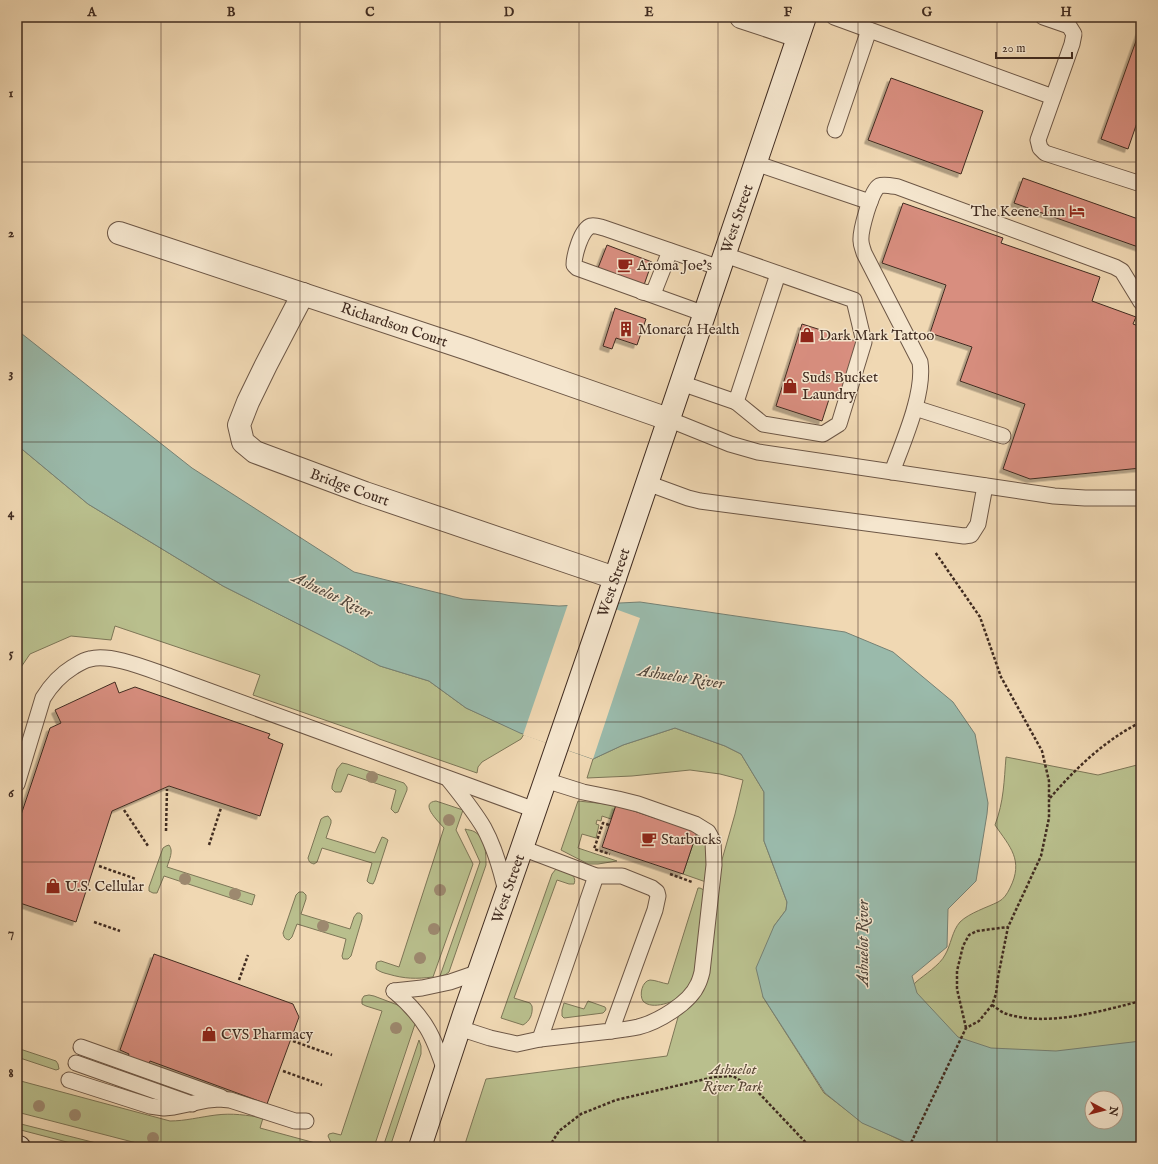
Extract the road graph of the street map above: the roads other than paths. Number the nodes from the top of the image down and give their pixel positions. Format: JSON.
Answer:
{"nodes":[{"id":1,"x":741,"y":17,"type":"edge"},
{"id":2,"x":834,"y":17,"type":"edge"},
{"id":3,"x":1043,"y":17,"type":"edge"},
{"id":4,"x":801,"y":26,"type":"edge"},
{"id":5,"x":869,"y":30,"type":"junction"},
{"id":6,"x":1053,"y":97,"type":"junction"},
{"id":7,"x":834,"y":130,"type":"dead end"},
{"id":8,"x":755,"y":163,"type":"junction"},
{"id":9,"x":1141,"y":184,"type":"edge"},
{"id":10,"x":870,"y":202,"type":"junction"},
{"id":11,"x":119,"y":233,"type":"dead end"},
{"id":12,"x":670,"y":251,"type":"junction"},
{"id":13,"x":723,"y":261,"type":"junction"},
{"id":14,"x":778,"y":274,"type":"junction"},
{"id":15,"x":642,"y":292,"type":"junction"},
{"id":16,"x":303,"y":294,"type":"junction"},
{"id":17,"x":1141,"y":302,"type":"edge"},
{"id":18,"x":705,"y":314,"type":"junction"},
{"id":19,"x":681,"y":383,"type":"junction"},
{"id":20,"x":736,"y":402,"type":"junction"},
{"id":21,"x":914,"y":408,"type":"junction"},
{"id":22,"x":668,"y":420,"type":"junction"},
{"id":23,"x":1004,"y":436,"type":"dead end"},
{"id":24,"x":892,"y":472,"type":"junction"},
{"id":25,"x":647,"y":483,"type":"junction"},
{"id":26,"x":985,"y":486,"type":"junction"},
{"id":27,"x":1141,"y":498,"type":"edge"},
{"id":28,"x":615,"y":578,"type":"junction"},
{"id":29,"x":448,"y":779,"type":"junction"},
{"id":30,"x":545,"y":780,"type":"junction"},
{"id":31,"x":17,"y":784,"type":"edge"},
{"id":32,"x":535,"y":810,"type":"junction"},
{"id":33,"x":522,"y":848,"type":"junction"},
{"id":34,"x":596,"y":876,"type":"junction"},
{"id":35,"x":507,"y":894,"type":"junction"},
{"id":36,"x":479,"y":972,"type":"junction"},
{"id":37,"x":459,"y":1028,"type":"junction"},
{"id":38,"x":611,"y":1031,"type":"junction"},
{"id":39,"x":540,"y":1040,"type":"junction"},
{"id":40,"x":81,"y":1047,"type":"dead end"},
{"id":41,"x":76,"y":1063,"type":"dead end"},
{"id":42,"x":445,"y":1071,"type":"junction"},
{"id":43,"x":69,"y":1080,"type":"dead end"},
{"id":44,"x":230,"y":1100,"type":"junction"},
{"id":45,"x":192,"y":1104,"type":"junction"},
{"id":46,"x":306,"y":1121,"type":"dead end"},
{"id":47,"x":420,"y":1147,"type":"edge"}],
"edges":[{"from":1,"to":4,"type":"street"},
{"from":2,"to":5,"type":"lane"},
{"from":3,"to":6,"type":"lane"},
{"from":4,"to":8,"type":"street","name":"West Street"},
{"from":5,"to":6,"type":"lane"},
{"from":5,"to":7,"type":"lane"},
{"from":6,"to":9,"type":"lane"},
{"from":8,"to":10,"type":"lane"},
{"from":8,"to":13,"type":"street","name":"West Street"},
{"from":10,"to":17,"type":"lane"},
{"from":10,"to":21,"type":"lane"},
{"from":11,"to":16,"type":"street","name":"Richardson Court"},
{"from":12,"to":13,"type":"lane"},
{"from":12,"to":15,"type":"lane"},
{"from":12,"to":15,"type":"lane"},
{"from":13,"to":14,"type":"lane"},
{"from":13,"to":18,"type":"street","name":"West Street"},
{"from":14,"to":20,"type":"lane"},
{"from":14,"to":20,"type":"lane"},
{"from":15,"to":18,"type":"lane"},
{"from":16,"to":22,"type":"street","name":"Richardson Court"},
{"from":16,"to":28,"type":"street","name":"Bridge Court"},
{"from":18,"to":19,"type":"street","name":"West Street"},
{"from":19,"to":20,"type":"lane"},
{"from":19,"to":22,"type":"street","name":"West Street"},
{"from":21,"to":23,"type":"lane"},
{"from":21,"to":24,"type":"lane"},
{"from":22,"to":24,"type":"lane"},
{"from":22,"to":25,"type":"street","name":"West Street"},
{"from":24,"to":26,"type":"lane"},
{"from":25,"to":26,"type":"lane"},
{"from":25,"to":28,"type":"street","name":"West Street"},
{"from":26,"to":27,"type":"lane"},
{"from":28,"to":30,"type":"street","name":"West Street"},
{"from":29,"to":31,"type":"lane"},
{"from":29,"to":32,"type":"lane"},
{"from":29,"to":35,"type":"lane"},
{"from":30,"to":32,"type":"street","name":"West Street"},
{"from":30,"to":38,"type":"lane"},
{"from":32,"to":33,"type":"street","name":"West Street"},
{"from":33,"to":34,"type":"lane"},
{"from":33,"to":35,"type":"street","name":"West Street"},
{"from":34,"to":38,"type":"lane"},
{"from":34,"to":39,"type":"lane"},
{"from":35,"to":36,"type":"street","name":"West Street"},
{"from":36,"to":37,"type":"street","name":"West Street"},
{"from":36,"to":42,"type":"lane"},
{"from":37,"to":39,"type":"lane"},
{"from":37,"to":42,"type":"street","name":"West Street"},
{"from":38,"to":39,"type":"lane"},
{"from":40,"to":44,"type":"lane"},
{"from":41,"to":45,"type":"lane"},
{"from":42,"to":47,"type":"street","name":"West Street"},
{"from":43,"to":45,"type":"lane"},
{"from":44,"to":45,"type":"lane"},
{"from":44,"to":46,"type":"lane"}]}
